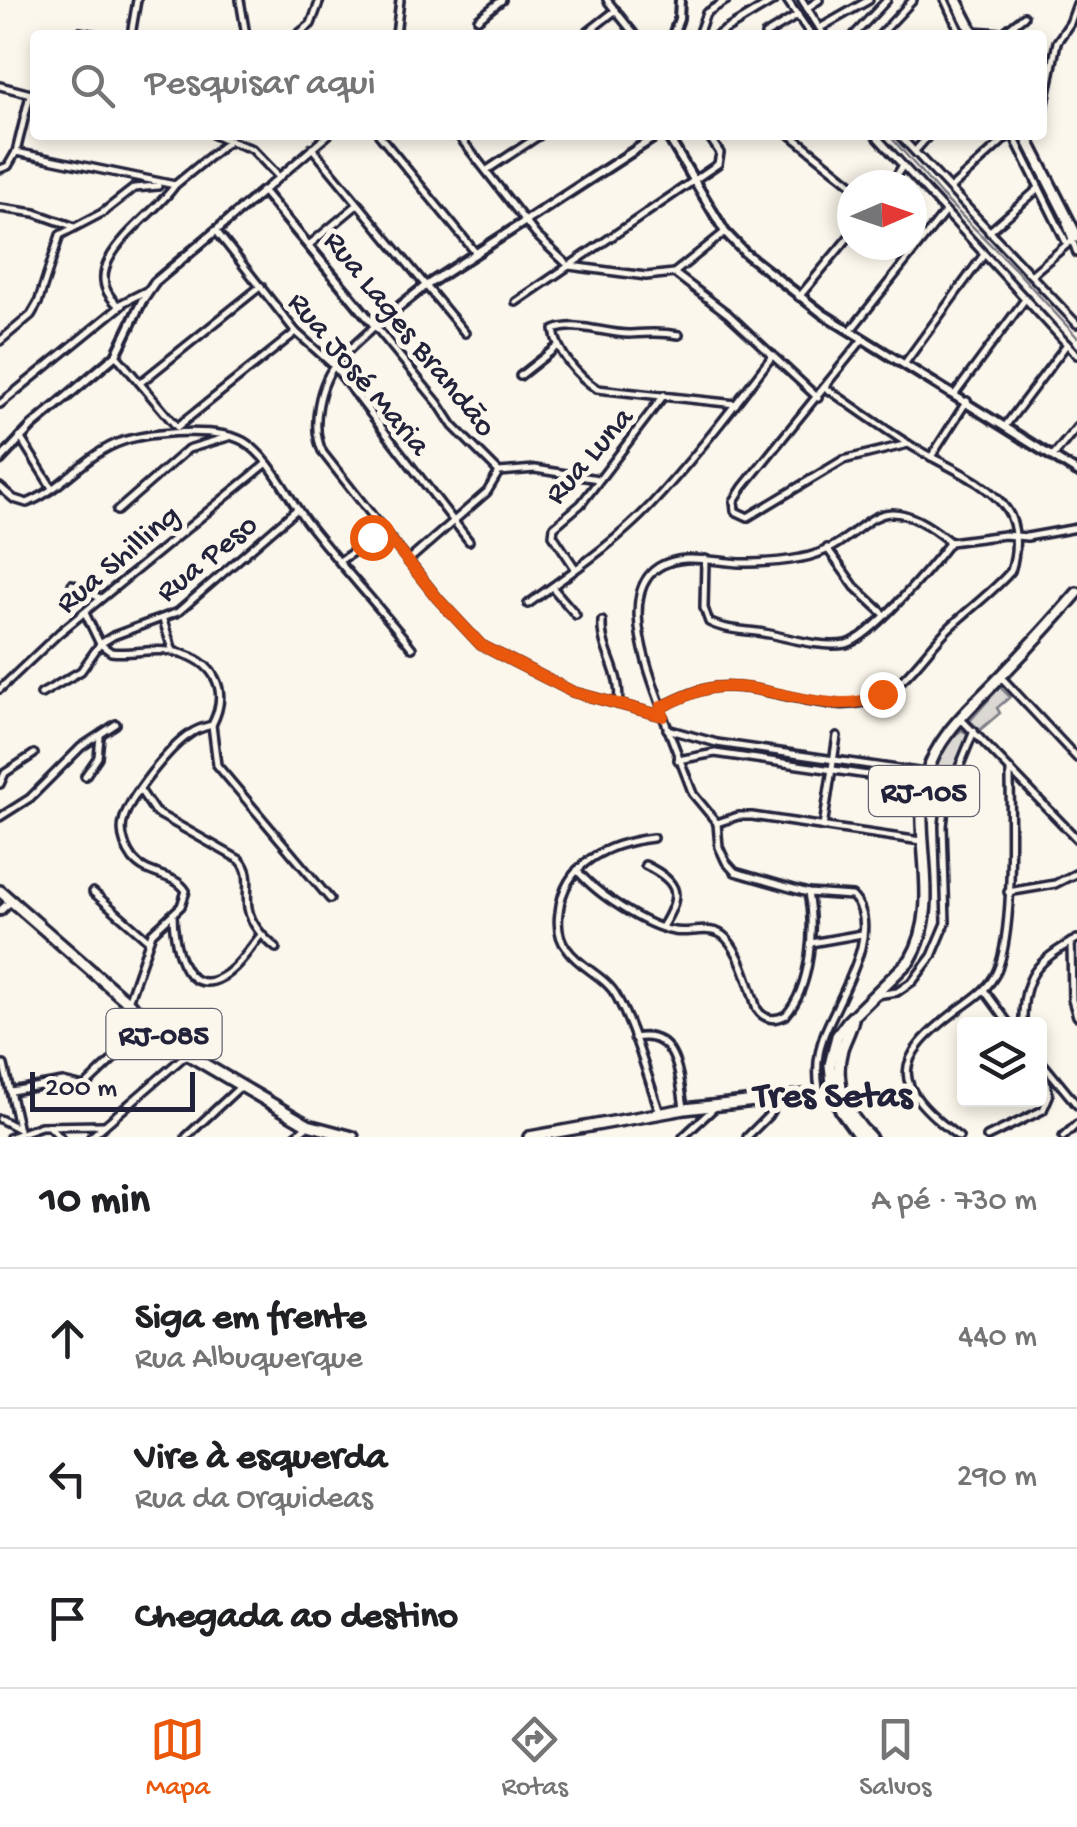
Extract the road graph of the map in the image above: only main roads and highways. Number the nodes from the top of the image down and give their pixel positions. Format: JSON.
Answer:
{"nodes":[{"id":1,"x":956,"y":0,"type":"edge"},
{"id":2,"x":972,"y":30,"type":"edge"},
{"id":3,"x":1030,"y":140,"type":"edge"},
{"id":4,"x":1072,"y":240,"type":"edge"},
{"id":5,"x":1077,"y":594,"type":"edge"},
{"id":6,"x":0,"y":891,"type":"edge"},
{"id":7,"x":835,"y":1074,"type":"junction"},
{"id":8,"x":817,"y":1091,"type":"junction"},
{"id":9,"x":833,"y":1092,"type":"junction"},
{"id":10,"x":844,"y":1107,"type":"junction"},
{"id":11,"x":326,"y":1134,"type":"edge"},
{"id":12,"x":559,"y":1134,"type":"edge"},
{"id":13,"x":353,"y":1137,"type":"edge"},
{"id":14,"x":529,"y":1137,"type":"edge"},
{"id":15,"x":859,"y":1137,"type":"edge"},
{"id":16,"x":870,"y":1137,"type":"edge"}],
"edges":[{"from":1,"to":2,"type":"main road"},
{"from":3,"to":4,"type":"main road"},
{"from":5,"to":7,"type":"main road","number":"RJ-105"},
{"from":6,"to":11,"type":"main road","number":"RJ-085"},
{"from":7,"to":8,"type":"main road"},
{"from":7,"to":9,"type":"main road"},
{"from":7,"to":10,"type":"main road","number":"RJ-105"},
{"from":8,"to":9,"type":"main road"},
{"from":8,"to":10,"type":"main road"},
{"from":8,"to":12,"type":"main road"},
{"from":9,"to":10,"type":"main road"},
{"from":10,"to":15,"type":"main road","number":"RJ-105"},
{"from":10,"to":16,"type":"main road","number":"RJ-105"},
{"from":11,"to":13,"type":"main road","number":"RJ-085"},
{"from":12,"to":14,"type":"main road"}]}
